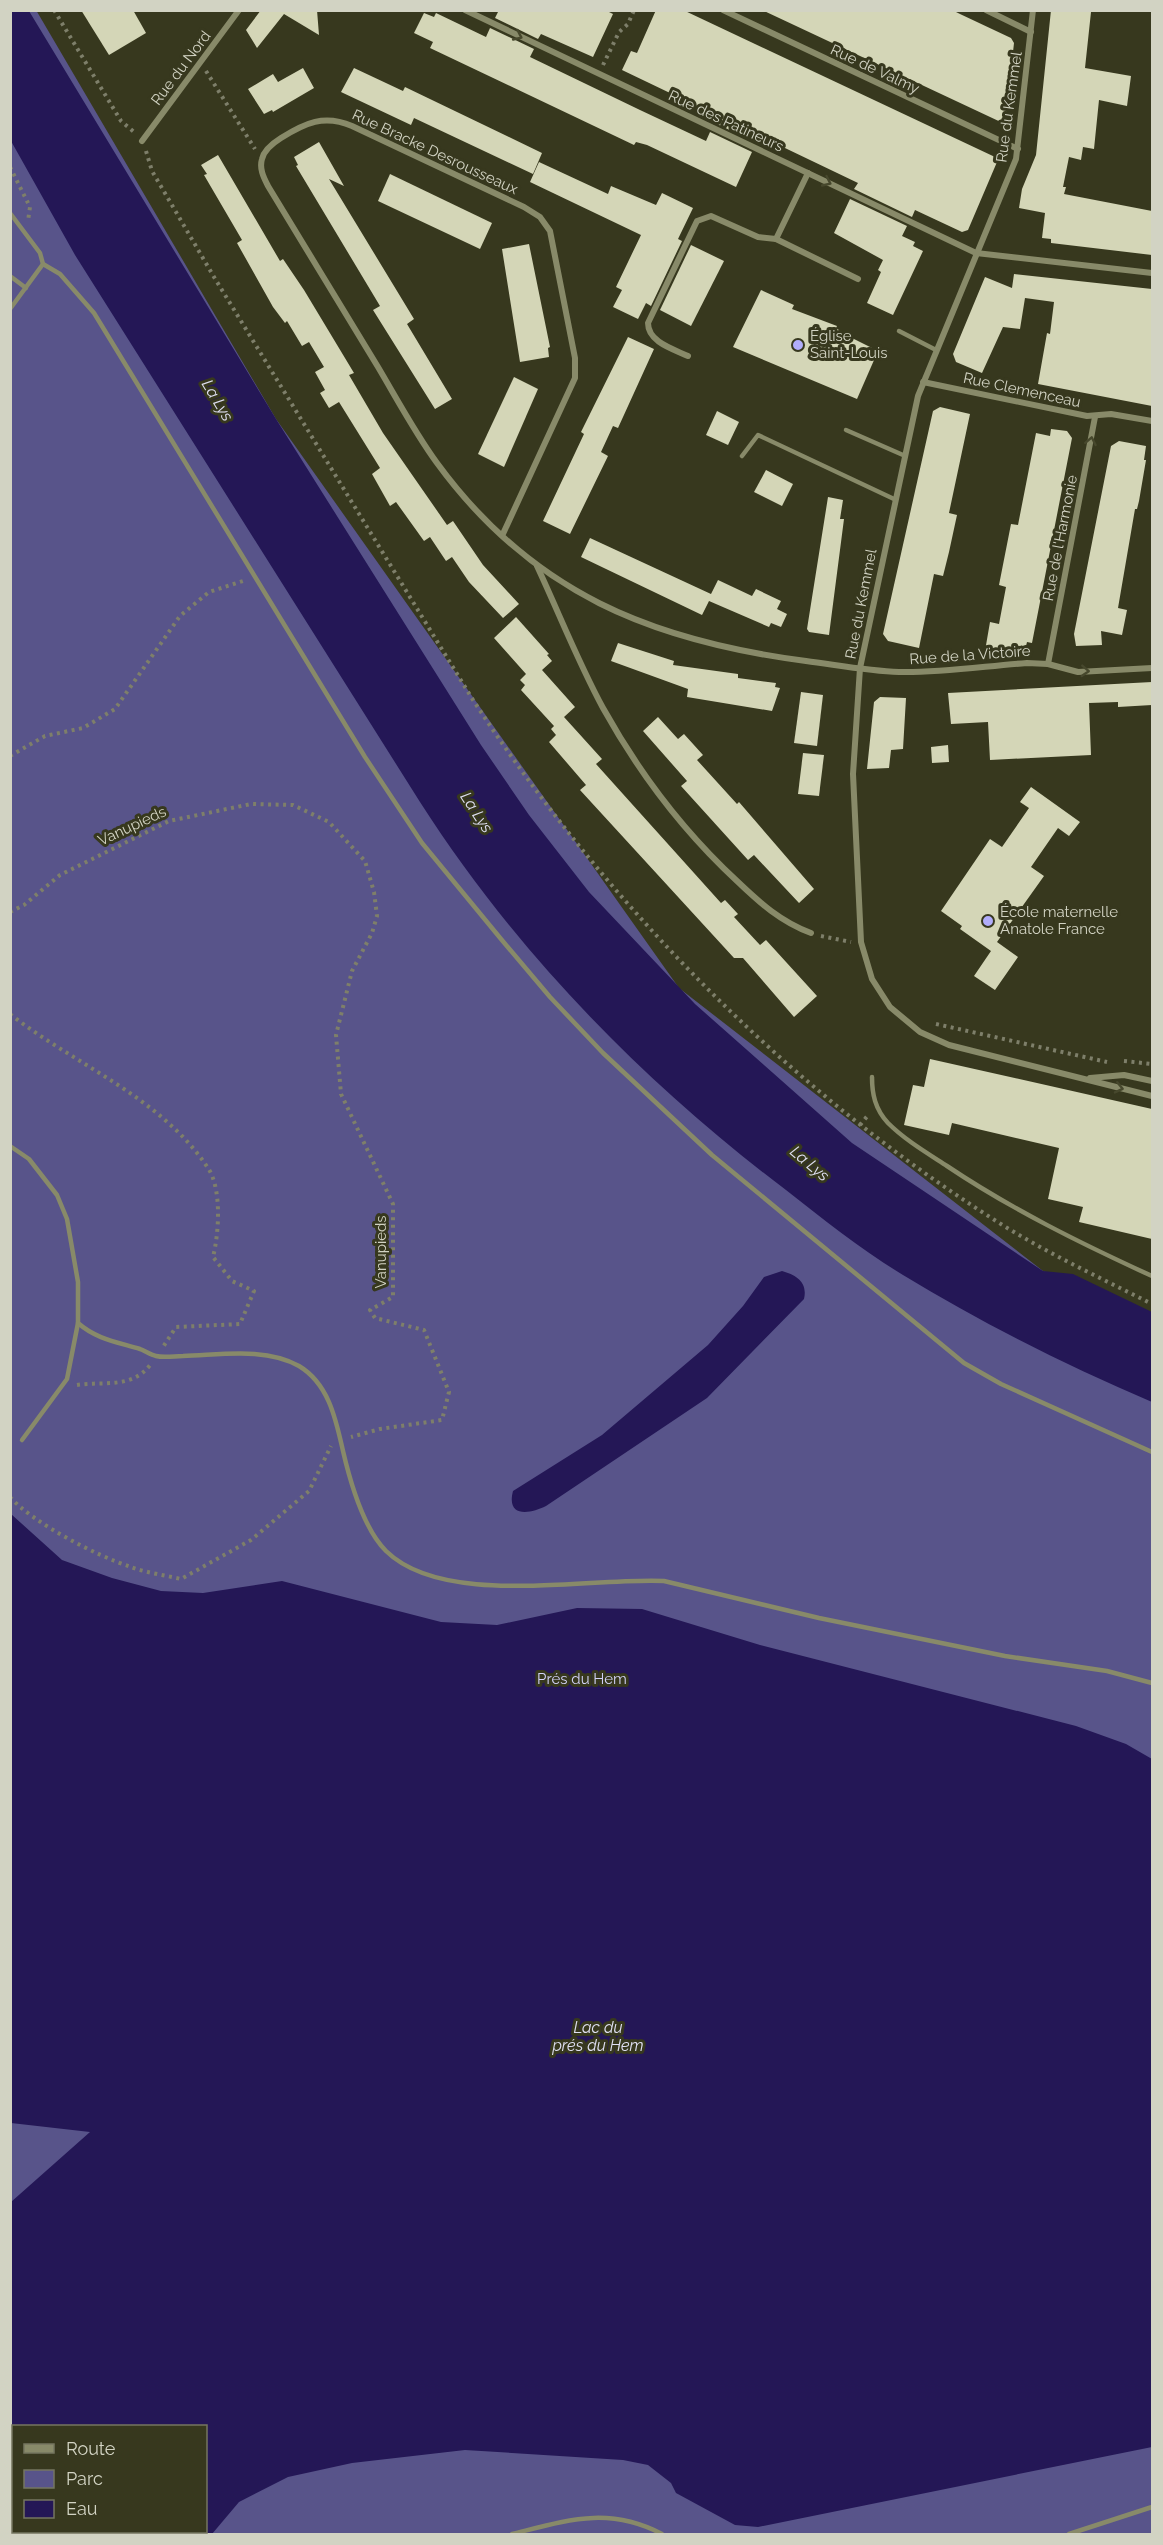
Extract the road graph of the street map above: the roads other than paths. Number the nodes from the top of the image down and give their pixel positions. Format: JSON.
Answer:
{"nodes":[{"id":1,"x":239,"y":10,"type":"edge"},
{"id":2,"x":465,"y":10,"type":"edge"},
{"id":3,"x":723,"y":10,"type":"edge"},
{"id":4,"x":986,"y":10,"type":"edge"},
{"id":5,"x":1033,"y":10,"type":"edge"},
{"id":6,"x":1031,"y":32,"type":"junction"},
{"id":7,"x":142,"y":141,"type":"road end"},
{"id":8,"x":1018,"y":149,"type":"junction"},
{"id":9,"x":808,"y":173,"type":"junction"},
{"id":10,"x":10,"y":213,"type":"edge"},
{"id":11,"x":776,"y":239,"type":"junction"},
{"id":12,"x":976,"y":252,"type":"junction"},
{"id":13,"x":44,"y":264,"type":"junction"},
{"id":14,"x":1152,"y":273,"type":"edge"},
{"id":15,"x":10,"y":276,"type":"edge"},
{"id":16,"x":858,"y":279,"type":"dead end"},
{"id":17,"x":26,"y":288,"type":"junction"},
{"id":18,"x":10,"y":309,"type":"edge"},
{"id":19,"x":899,"y":331,"type":"dead end"},
{"id":20,"x":936,"y":350,"type":"junction"},
{"id":21,"x":688,"y":356,"type":"dead end"},
{"id":22,"x":923,"y":382,"type":"junction"},
{"id":23,"x":1095,"y":417,"type":"junction"},
{"id":24,"x":1152,"y":421,"type":"edge"},
{"id":25,"x":846,"y":430,"type":"dead end"},
{"id":26,"x":903,"y":455,"type":"junction"},
{"id":27,"x":742,"y":456,"type":"dead end"},
{"id":28,"x":894,"y":499,"type":"junction"},
{"id":29,"x":502,"y":536,"type":"junction"},
{"id":30,"x":537,"y":566,"type":"junction"},
{"id":31,"x":1048,"y":663,"type":"junction"},
{"id":32,"x":860,"y":668,"type":"junction"},
{"id":33,"x":1152,"y":668,"type":"edge"},
{"id":34,"x":811,"y":933,"type":"road end"},
{"id":35,"x":872,"y":1077,"type":"dead end"},
{"id":36,"x":1086,"y":1077,"type":"junction"},
{"id":37,"x":1152,"y":1081,"type":"edge"},
{"id":38,"x":1152,"y":1096,"type":"edge"},
{"id":39,"x":10,"y":1146,"type":"edge"},
{"id":40,"x":1152,"y":1276,"type":"edge"},
{"id":41,"x":78,"y":1323,"type":"junction"},
{"id":42,"x":22,"y":1440,"type":"dead end"},
{"id":43,"x":1152,"y":1452,"type":"edge"},
{"id":44,"x":1152,"y":1683,"type":"edge"},
{"id":45,"x":1152,"y":2507,"type":"edge"},
{"id":46,"x":513,"y":2535,"type":"edge"},
{"id":47,"x":662,"y":2535,"type":"edge"},
{"id":48,"x":1069,"y":2535,"type":"edge"}],
"edges":[{"from":1,"to":7,"type":"street","name":"Rue du Nord"},
{"from":2,"to":9,"type":"street","name":"Rue des Patineurs","one_way":true},
{"from":3,"to":8,"type":"street","name":"Rue de Valmy"},
{"from":4,"to":6,"type":"street"},
{"from":5,"to":6,"type":"street","name":"Rue du Kemmel"},
{"from":6,"to":8,"type":"street","name":"Rue du Kemmel"},
{"from":8,"to":12,"type":"street","name":"Rue du Kemmel"},
{"from":9,"to":11,"type":"street"},
{"from":9,"to":12,"type":"street","name":"Rue des Patineurs","one_way":true},
{"from":10,"to":13,"type":"lane"},
{"from":11,"to":16,"type":"street"},
{"from":11,"to":21,"type":"street"},
{"from":12,"to":14,"type":"street","name":"Rue des Patineurs"},
{"from":12,"to":20,"type":"street","name":"Rue du Kemmel"},
{"from":13,"to":17,"type":"lane"},
{"from":13,"to":43,"type":"lane"},
{"from":15,"to":17,"type":"lane"},
{"from":17,"to":18,"type":"lane"},
{"from":19,"to":20,"type":"lane"},
{"from":20,"to":22,"type":"street","name":"Rue du Kemmel"},
{"from":22,"to":23,"type":"street","name":"Rue Clemenceau"},
{"from":22,"to":26,"type":"street","name":"Rue du Kemmel"},
{"from":23,"to":24,"type":"street","name":"Rue Clemenceau"},
{"from":31,"to":23,"type":"street","name":"Rue de l'Harmonie","one_way":true},
{"from":25,"to":26,"type":"lane"},
{"from":26,"to":28,"type":"street","name":"Rue du Kemmel"},
{"from":27,"to":28,"type":"lane"},
{"from":28,"to":32,"type":"street","name":"Rue du Kemmel"},
{"from":29,"to":29,"type":"street","name":"Rue Bracke Desrousseaux"},
{"from":29,"to":30,"type":"street"},
{"from":30,"to":32,"type":"street"},
{"from":30,"to":34,"type":"street"},
{"from":31,"to":32,"type":"street","name":"Rue de la Victoire"},
{"from":31,"to":33,"type":"street","name":"Rue de la Victoire","one_way":true},
{"from":32,"to":36,"type":"street","name":"Rue du Kemmel"},
{"from":35,"to":40,"type":"lane"},
{"from":36,"to":37,"type":"street","name":"Rue du Kemmel"},
{"from":36,"to":38,"type":"street","name":"Rue du Kemmel","one_way":true},
{"from":39,"to":41,"type":"lane"},
{"from":41,"to":42,"type":"lane"},
{"from":41,"to":44,"type":"lane"},
{"from":45,"to":48,"type":"lane"},
{"from":46,"to":47,"type":"lane"}]}
